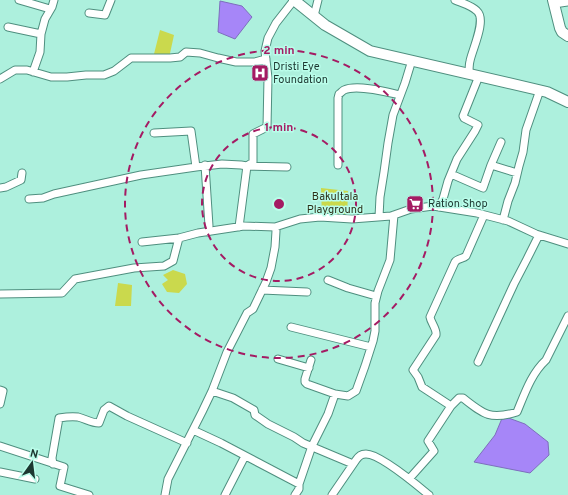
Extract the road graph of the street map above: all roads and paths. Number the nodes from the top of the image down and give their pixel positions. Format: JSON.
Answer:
{"nodes":[{"id":1,"x":19,"y":0,"type":"edge"},
{"id":2,"x":54,"y":0,"type":"edge"},
{"id":3,"x":112,"y":0,"type":"edge"},
{"id":4,"x":294,"y":0,"type":"edge"},
{"id":5,"x":318,"y":0,"type":"edge"},
{"id":6,"x":455,"y":0,"type":"edge"},
{"id":7,"x":553,"y":2,"type":"edge"},
{"id":8,"x":568,"y":2,"type":"edge"},
{"id":9,"x":50,"y":9,"type":"junction"},
{"id":10,"x":89,"y":13,"type":"dead end"},
{"id":11,"x":314,"y":16,"type":"junction"},
{"id":12,"x":8,"y":27,"type":"dead end"},
{"id":13,"x":41,"y":34,"type":"junction"},
{"id":14,"x":568,"y":36,"type":"edge"},
{"id":15,"x":266,"y":59,"type":"junction"},
{"id":16,"x":412,"y":60,"type":"junction"},
{"id":17,"x":33,"y":72,"type":"junction"},
{"id":18,"x":474,"y":75,"type":"junction"},
{"id":19,"x":0,"y":79,"type":"edge"},
{"id":20,"x":540,"y":90,"type":"junction"},
{"id":21,"x":400,"y":95,"type":"junction"},
{"id":22,"x":567,"y":99,"type":"edge"},
{"id":23,"x":154,"y":133,"type":"dead end"},
{"id":24,"x":501,"y":142,"type":"dead end"},
{"id":25,"x":338,"y":165,"type":"dead end"},
{"id":26,"x":491,"y":165,"type":"junction"},
{"id":27,"x":205,"y":166,"type":"junction"},
{"id":28,"x":247,"y":166,"type":"junction"},
{"id":29,"x":196,"y":167,"type":"junction"},
{"id":30,"x":287,"y":167,"type":"dead end"},
{"id":31,"x":22,"y":172,"type":"dead end"},
{"id":32,"x":517,"y":173,"type":"junction"},
{"id":33,"x":451,"y":174,"type":"junction"},
{"id":34,"x":0,"y":188,"type":"edge"},
{"id":35,"x":29,"y":199,"type":"dead end"},
{"id":36,"x":439,"y":207,"type":"junction"},
{"id":37,"x":394,"y":215,"type":"junction"},
{"id":38,"x":484,"y":215,"type":"junction"},
{"id":39,"x":379,"y":217,"type":"junction"},
{"id":40,"x":503,"y":220,"type":"junction"},
{"id":41,"x":239,"y":227,"type":"junction"},
{"id":42,"x":275,"y":227,"type":"junction"},
{"id":43,"x":208,"y":232,"type":"junction"},
{"id":44,"x":539,"y":235,"type":"junction"},
{"id":45,"x":179,"y":238,"type":"junction"},
{"id":46,"x":142,"y":242,"type":"dead end"},
{"id":47,"x":568,"y":244,"type":"edge"},
{"id":48,"x":328,"y":280,"type":"dead end"},
{"id":49,"x":262,"y":290,"type":"junction"},
{"id":50,"x":307,"y":292,"type":"dead end"},
{"id":51,"x":0,"y":294,"type":"edge"},
{"id":52,"x":376,"y":296,"type":"junction"},
{"id":53,"x":568,"y":316,"type":"edge"},
{"id":54,"x":291,"y":327,"type":"dead end"},
{"id":55,"x":371,"y":347,"type":"junction"},
{"id":56,"x":278,"y":359,"type":"dead end"},
{"id":57,"x":311,"y":360,"type":"dead end"},
{"id":58,"x":478,"y":362,"type":"dead end"},
{"id":59,"x":309,"y":368,"type":"junction"},
{"id":60,"x":0,"y":390,"type":"edge"},
{"id":61,"x":212,"y":391,"type":"junction"},
{"id":62,"x":335,"y":394,"type":"junction"},
{"id":63,"x":0,"y":404,"type":"edge"},
{"id":64,"x":451,"y":406,"type":"junction"},
{"id":65,"x":193,"y":430,"type":"junction"},
{"id":66,"x":187,"y":443,"type":"junction"},
{"id":67,"x":0,"y":446,"type":"edge"},
{"id":68,"x":312,"y":446,"type":"junction"},
{"id":69,"x":245,"y":456,"type":"junction"},
{"id":70,"x":53,"y":464,"type":"junction"},
{"id":71,"x":353,"y":464,"type":"junction"},
{"id":72,"x":0,"y":472,"type":"edge"},
{"id":73,"x":35,"y":479,"type":"dead end"},
{"id":74,"x":409,"y":479,"type":"junction"},
{"id":75,"x":299,"y":484,"type":"junction"},
{"id":76,"x":74,"y":492,"type":"edge"},
{"id":77,"x":89,"y":495,"type":"edge"},
{"id":78,"x":164,"y":495,"type":"edge"},
{"id":79,"x":225,"y":495,"type":"edge"},
{"id":80,"x":295,"y":495,"type":"edge"},
{"id":81,"x":332,"y":495,"type":"edge"},
{"id":82,"x":429,"y":495,"type":"edge"}],
"edges":[{"from":1,"to":9,"type":"street"},
{"from":2,"to":9,"type":"street"},
{"from":3,"to":10,"type":"street"},
{"from":4,"to":11,"type":"main road"},
{"from":4,"to":15,"type":"street"},
{"from":5,"to":11,"type":"street"},
{"from":6,"to":18,"type":"street"},
{"from":7,"to":8,"type":"street"},
{"from":7,"to":14,"type":"main road"},
{"from":9,"to":13,"type":"street"},
{"from":11,"to":16,"type":"main road"},
{"from":12,"to":13,"type":"street"},
{"from":13,"to":17,"type":"street"},
{"from":15,"to":17,"type":"street"},
{"from":15,"to":28,"type":"street"},
{"from":16,"to":18,"type":"main road"},
{"from":16,"to":21,"type":"street"},
{"from":17,"to":19,"type":"street"},
{"from":18,"to":20,"type":"main road"},
{"from":18,"to":33,"type":"street"},
{"from":20,"to":22,"type":"main road"},
{"from":20,"to":32,"type":"street"},
{"from":21,"to":25,"type":"street"},
{"from":21,"to":39,"type":"street"},
{"from":23,"to":29,"type":"street"},
{"from":24,"to":26,"type":"street"},
{"from":26,"to":32,"type":"street"},
{"from":26,"to":33,"type":"street"},
{"from":27,"to":28,"type":"street"},
{"from":27,"to":29,"type":"street"},
{"from":27,"to":43,"type":"street"},
{"from":28,"to":30,"type":"street"},
{"from":28,"to":41,"type":"street"},
{"from":29,"to":35,"type":"street"},
{"from":31,"to":34,"type":"street"},
{"from":32,"to":40,"type":"street"},
{"from":33,"to":36,"type":"street"},
{"from":36,"to":37,"type":"street"},
{"from":36,"to":38,"type":"street"},
{"from":37,"to":39,"type":"street"},
{"from":37,"to":52,"type":"street"},
{"from":38,"to":40,"type":"street"},
{"from":38,"to":64,"type":"street"},
{"from":39,"to":42,"type":"street"},
{"from":40,"to":44,"type":"street"},
{"from":41,"to":42,"type":"street"},
{"from":41,"to":43,"type":"street"},
{"from":42,"to":49,"type":"street"},
{"from":43,"to":45,"type":"street"},
{"from":44,"to":47,"type":"street"},
{"from":44,"to":58,"type":"street"},
{"from":45,"to":46,"type":"street"},
{"from":45,"to":51,"type":"street"},
{"from":48,"to":52,"type":"street"},
{"from":49,"to":50,"type":"street"},
{"from":49,"to":61,"type":"street"},
{"from":52,"to":55,"type":"street"},
{"from":53,"to":64,"type":"street"},
{"from":54,"to":55,"type":"street"},
{"from":55,"to":62,"type":"street"},
{"from":56,"to":59,"type":"street"},
{"from":57,"to":59,"type":"street"},
{"from":59,"to":62,"type":"street"},
{"from":60,"to":63,"type":"street"},
{"from":61,"to":65,"type":"street"},
{"from":61,"to":68,"type":"street"},
{"from":62,"to":68,"type":"street"},
{"from":64,"to":74,"type":"street"},
{"from":65,"to":66,"type":"street"},
{"from":65,"to":69,"type":"street"},
{"from":66,"to":70,"type":"street"},
{"from":66,"to":78,"type":"street"},
{"from":67,"to":70,"type":"street"},
{"from":68,"to":71,"type":"street"},
{"from":68,"to":75,"type":"street"},
{"from":69,"to":75,"type":"street"},
{"from":69,"to":79,"type":"street"},
{"from":70,"to":76,"type":"street"},
{"from":71,"to":74,"type":"street"},
{"from":71,"to":81,"type":"street"},
{"from":72,"to":73,"type":"street"},
{"from":74,"to":82,"type":"street"},
{"from":75,"to":80,"type":"street"},
{"from":76,"to":77,"type":"street"}]}
